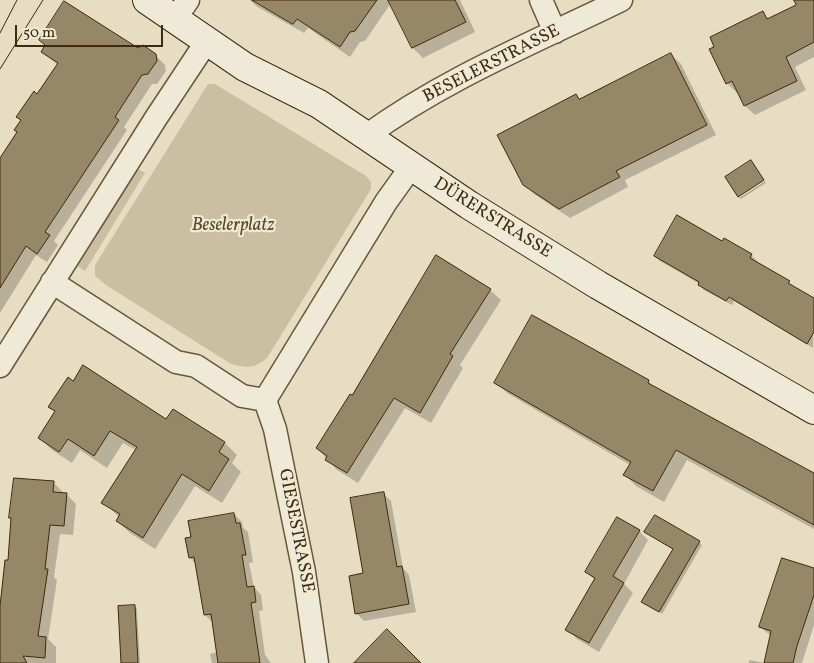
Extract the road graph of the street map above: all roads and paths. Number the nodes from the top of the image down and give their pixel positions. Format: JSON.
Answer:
{"nodes":[{"id":1,"x":147,"y":0,"type":"edge"},
{"id":2,"x":541,"y":0,"type":"edge"},
{"id":3,"x":621,"y":0,"type":"edge"},
{"id":4,"x":182,"y":10,"type":"edge"},
{"id":5,"x":555,"y":32,"type":"junction"},
{"id":6,"x":207,"y":40,"type":"junction"},
{"id":7,"x":366,"y":136,"type":"junction"},
{"id":8,"x":411,"y":167,"type":"junction"},
{"id":9,"x":52,"y":282,"type":"junction"},
{"id":10,"x":0,"y":366,"type":"edge"},
{"id":11,"x":265,"y":400,"type":"junction"},
{"id":12,"x":814,"y":410,"type":"edge"},
{"id":13,"x":317,"y":663,"type":"edge"}],
"edges":[{"from":1,"to":4,"type":"main road","name":"DÜRERSTRASSE"},
{"from":2,"to":5,"type":"street"},
{"from":3,"to":5,"type":"street","name":"BESELERSTRASSE"},
{"from":4,"to":6,"type":"main road","name":"DÜRERSTRASSE"},
{"from":5,"to":7,"type":"street","name":"BESELERSTRASSE"},
{"from":6,"to":7,"type":"main road","name":"DÜRERSTRASSE"},
{"from":6,"to":9,"type":"street"},
{"from":7,"to":8,"type":"main road","name":"DÜRERSTRASSE"},
{"from":8,"to":11,"type":"street"},
{"from":8,"to":12,"type":"main road","name":"DÜRERSTRASSE"},
{"from":9,"to":10,"type":"street"},
{"from":9,"to":11,"type":"street"},
{"from":11,"to":13,"type":"street","name":"GIESESTRASSE"}]}
